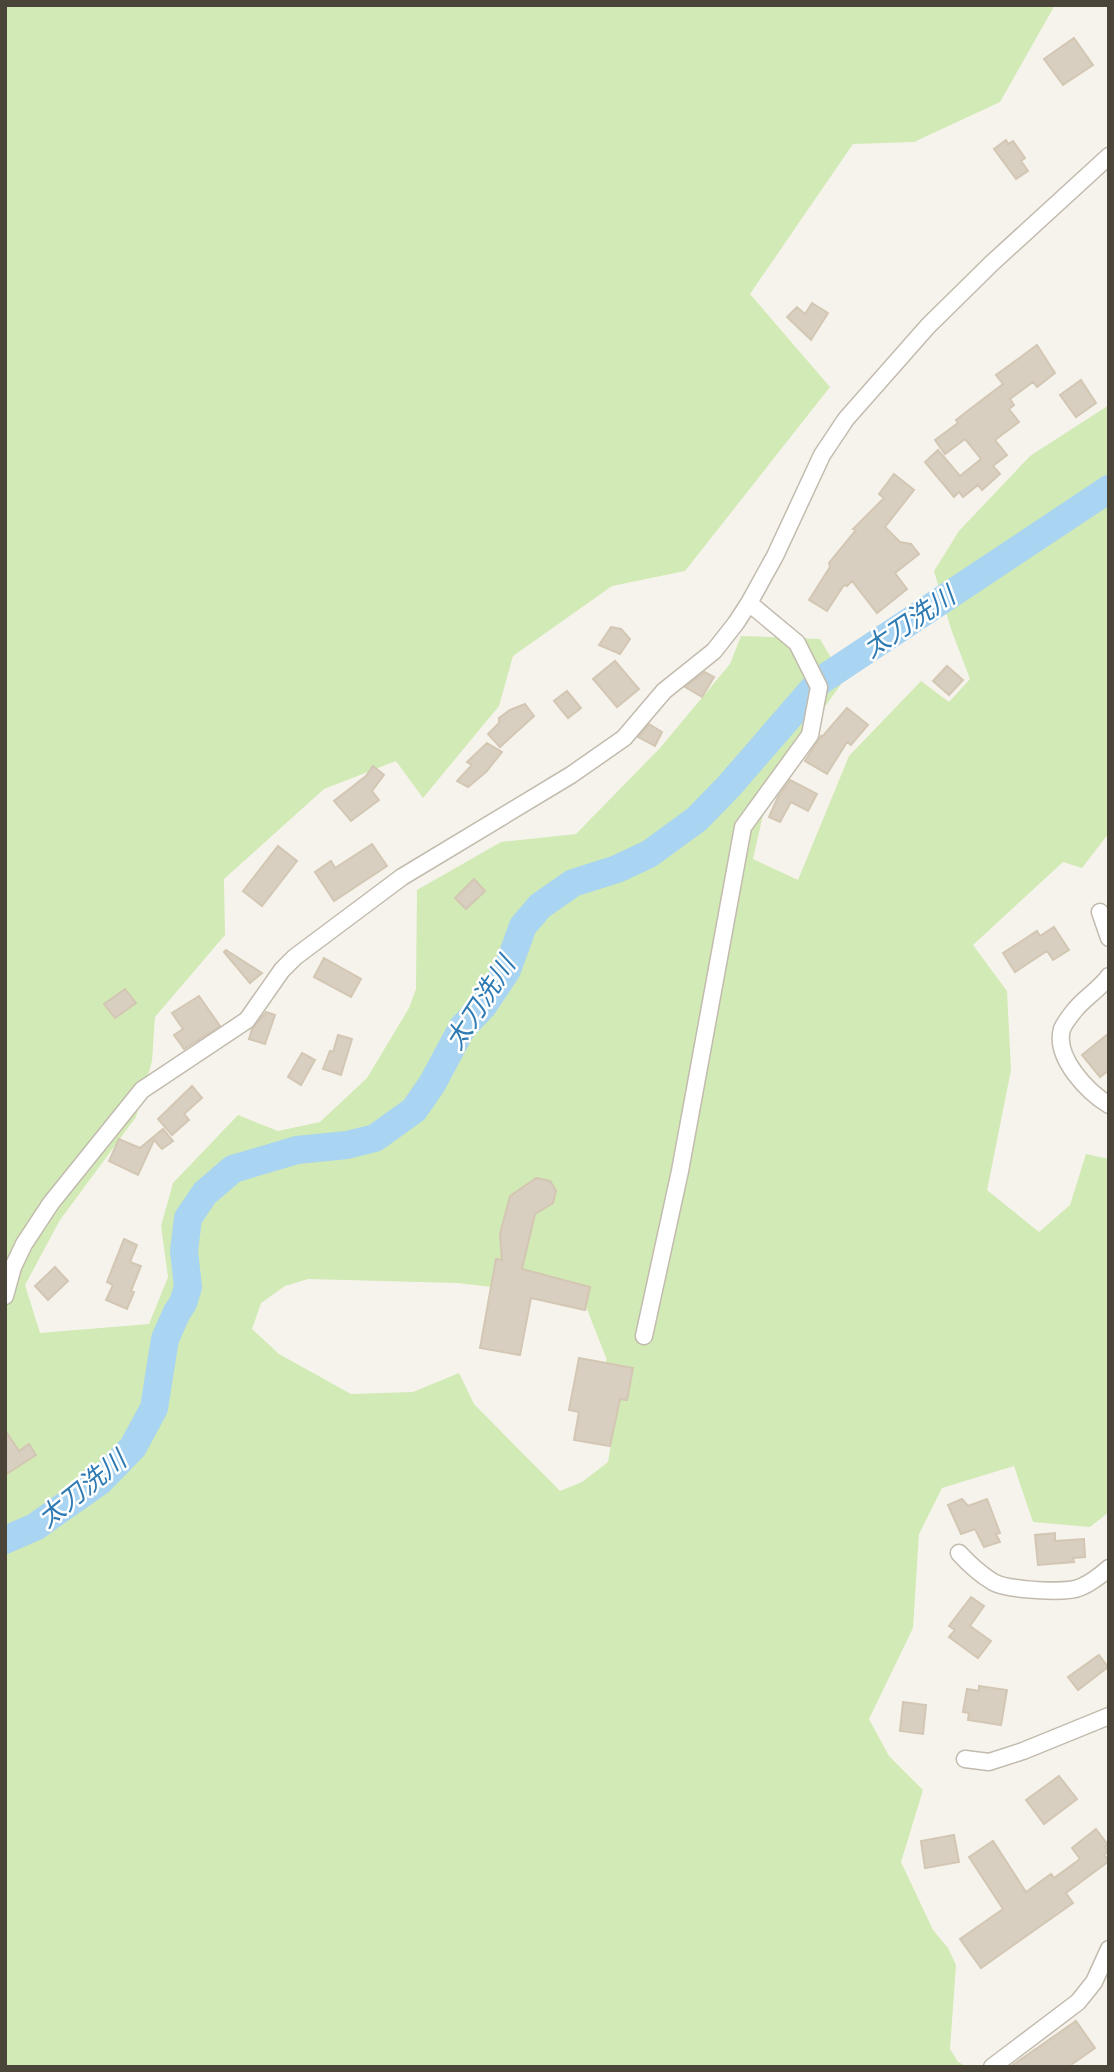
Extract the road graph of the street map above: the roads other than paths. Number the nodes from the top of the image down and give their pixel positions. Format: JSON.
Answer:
{"nodes":[{"id":1,"x":1109,"y":156,"type":"edge"},
{"id":2,"x":749,"y":603,"type":"junction"},
{"id":3,"x":1100,"y":912,"type":"dead end"},
{"id":4,"x":1109,"y":938,"type":"edge"},
{"id":5,"x":1109,"y":976,"type":"edge"},
{"id":6,"x":1109,"y":1105,"type":"edge"},
{"id":7,"x":5,"y":1296,"type":"edge"},
{"id":8,"x":645,"y":1336,"type":"dead end"},
{"id":9,"x":959,"y":1553,"type":"dead end"},
{"id":10,"x":1109,"y":1569,"type":"edge"},
{"id":11,"x":1109,"y":1716,"type":"edge"},
{"id":12,"x":965,"y":1759,"type":"dead end"},
{"id":13,"x":1109,"y":1949,"type":"edge"},
{"id":14,"x":992,"y":2067,"type":"edge"}],
"edges":[{"from":1,"to":2,"type":"street"},
{"from":2,"to":7,"type":"street"},
{"from":2,"to":8,"type":"street"},
{"from":3,"to":4,"type":"street"},
{"from":5,"to":6,"type":"street"},
{"from":9,"to":10,"type":"street"},
{"from":11,"to":12,"type":"street"},
{"from":13,"to":14,"type":"street"}]}
